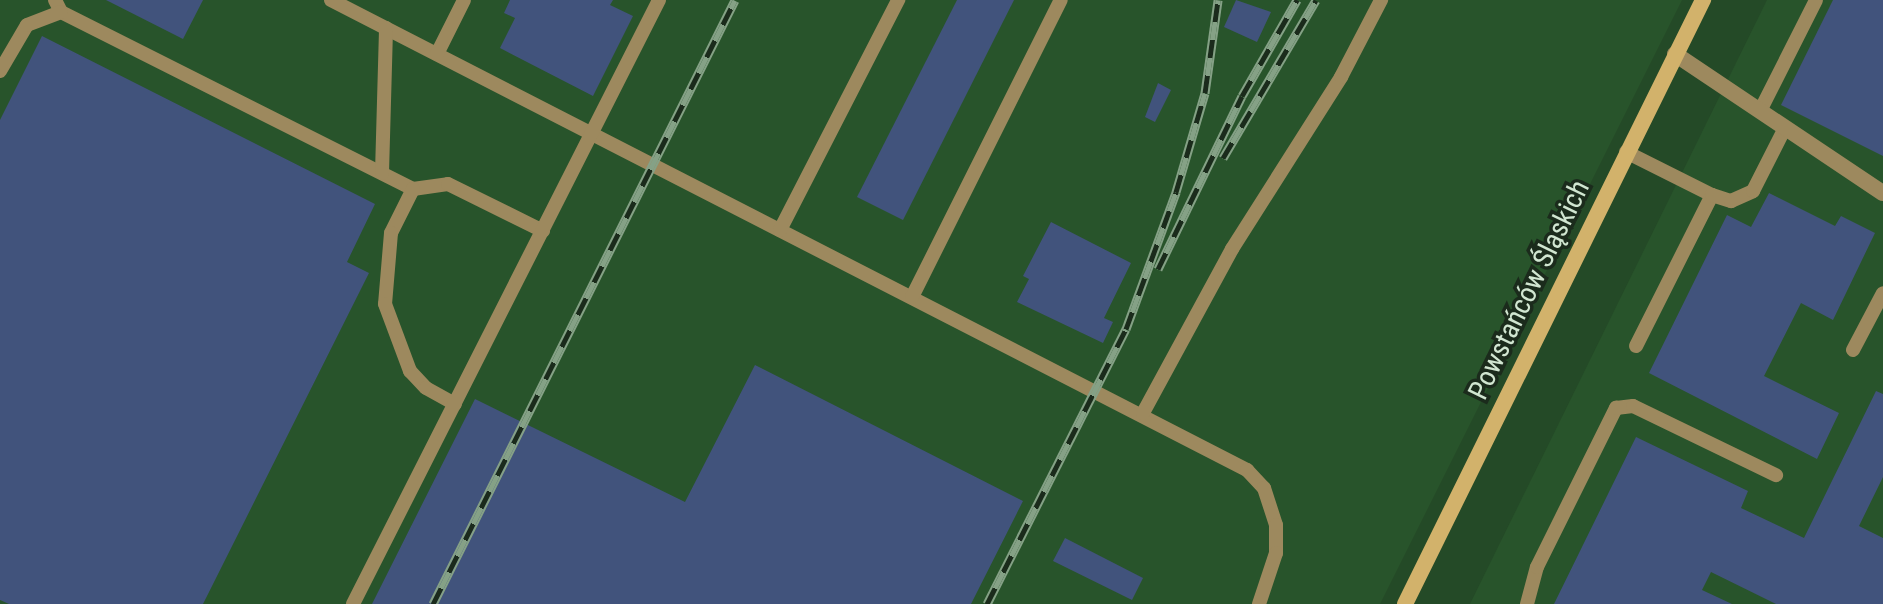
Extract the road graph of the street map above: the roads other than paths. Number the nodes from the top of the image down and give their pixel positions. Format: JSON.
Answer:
{"nodes":[{"id":1,"x":331,"y":0,"type":"edge"},
{"id":2,"x":464,"y":0,"type":"edge"},
{"id":3,"x":659,"y":0,"type":"edge"},
{"id":4,"x":898,"y":0,"type":"edge"},
{"id":5,"x":1061,"y":0,"type":"edge"},
{"id":6,"x":1381,"y":0,"type":"edge"},
{"id":7,"x":1703,"y":0,"type":"edge"},
{"id":8,"x":1816,"y":0,"type":"edge"},
{"id":9,"x":58,"y":6,"type":"edge"},
{"id":10,"x":386,"y":28,"type":"junction"},
{"id":11,"x":437,"y":54,"type":"junction"},
{"id":12,"x":1675,"y":54,"type":"junction"},
{"id":13,"x":0,"y":71,"type":"edge"},
{"id":14,"x":1760,"y":111,"type":"junction"},
{"id":15,"x":1785,"y":128,"type":"junction"},
{"id":16,"x":593,"y":134,"type":"junction"},
{"id":17,"x":1626,"y":152,"type":"junction"},
{"id":18,"x":382,"y":173,"type":"junction"},
{"id":19,"x":413,"y":189,"type":"junction"},
{"id":20,"x":1883,"y":193,"type":"edge"},
{"id":21,"x":1712,"y":195,"type":"junction"},
{"id":22,"x":780,"y":230,"type":"junction"},
{"id":23,"x":543,"y":231,"type":"junction"},
{"id":24,"x":1883,"y":293,"type":"edge"},
{"id":25,"x":912,"y":297,"type":"junction"},
{"id":26,"x":1636,"y":346,"type":"dead end"},
{"id":27,"x":1853,"y":350,"type":"dead end"},
{"id":28,"x":455,"y":404,"type":"junction"},
{"id":29,"x":1143,"y":413,"type":"junction"},
{"id":30,"x":1776,"y":475,"type":"dead end"},
{"id":31,"x":353,"y":604,"type":"edge"},
{"id":32,"x":1259,"y":604,"type":"edge"},
{"id":33,"x":1405,"y":604,"type":"edge"},
{"id":34,"x":1527,"y":604,"type":"edge"}],
"edges":[{"from":1,"to":10,"type":"lane"},
{"from":2,"to":11,"type":"lane"},
{"from":3,"to":16,"type":"lane"},
{"from":4,"to":22,"type":"lane"},
{"from":5,"to":25,"type":"lane"},
{"from":6,"to":29,"type":"lane"},
{"from":7,"to":12,"type":"main road","name":"Powstańców Śląskich"},
{"from":8,"to":14,"type":"lane"},
{"from":9,"to":13,"type":"lane"},
{"from":9,"to":18,"type":"lane"},
{"from":10,"to":11,"type":"lane"},
{"from":10,"to":18,"type":"lane"},
{"from":11,"to":16,"type":"lane"},
{"from":12,"to":14,"type":"street"},
{"from":12,"to":17,"type":"main road","name":"Powstańców Śląskich"},
{"from":14,"to":15,"type":"street"},
{"from":15,"to":20,"type":"street"},
{"from":15,"to":21,"type":"lane"},
{"from":16,"to":22,"type":"lane"},
{"from":16,"to":23,"type":"lane"},
{"from":17,"to":21,"type":"lane"},
{"from":17,"to":33,"type":"main road","name":"Powstańców Śląskich"},
{"from":18,"to":19,"type":"lane"},
{"from":19,"to":23,"type":"lane"},
{"from":19,"to":28,"type":"lane"},
{"from":21,"to":26,"type":"lane"},
{"from":22,"to":25,"type":"lane"},
{"from":23,"to":28,"type":"lane"},
{"from":24,"to":27,"type":"lane"},
{"from":25,"to":29,"type":"lane"},
{"from":28,"to":31,"type":"lane"},
{"from":29,"to":32,"type":"lane"},
{"from":30,"to":34,"type":"lane"}]}
